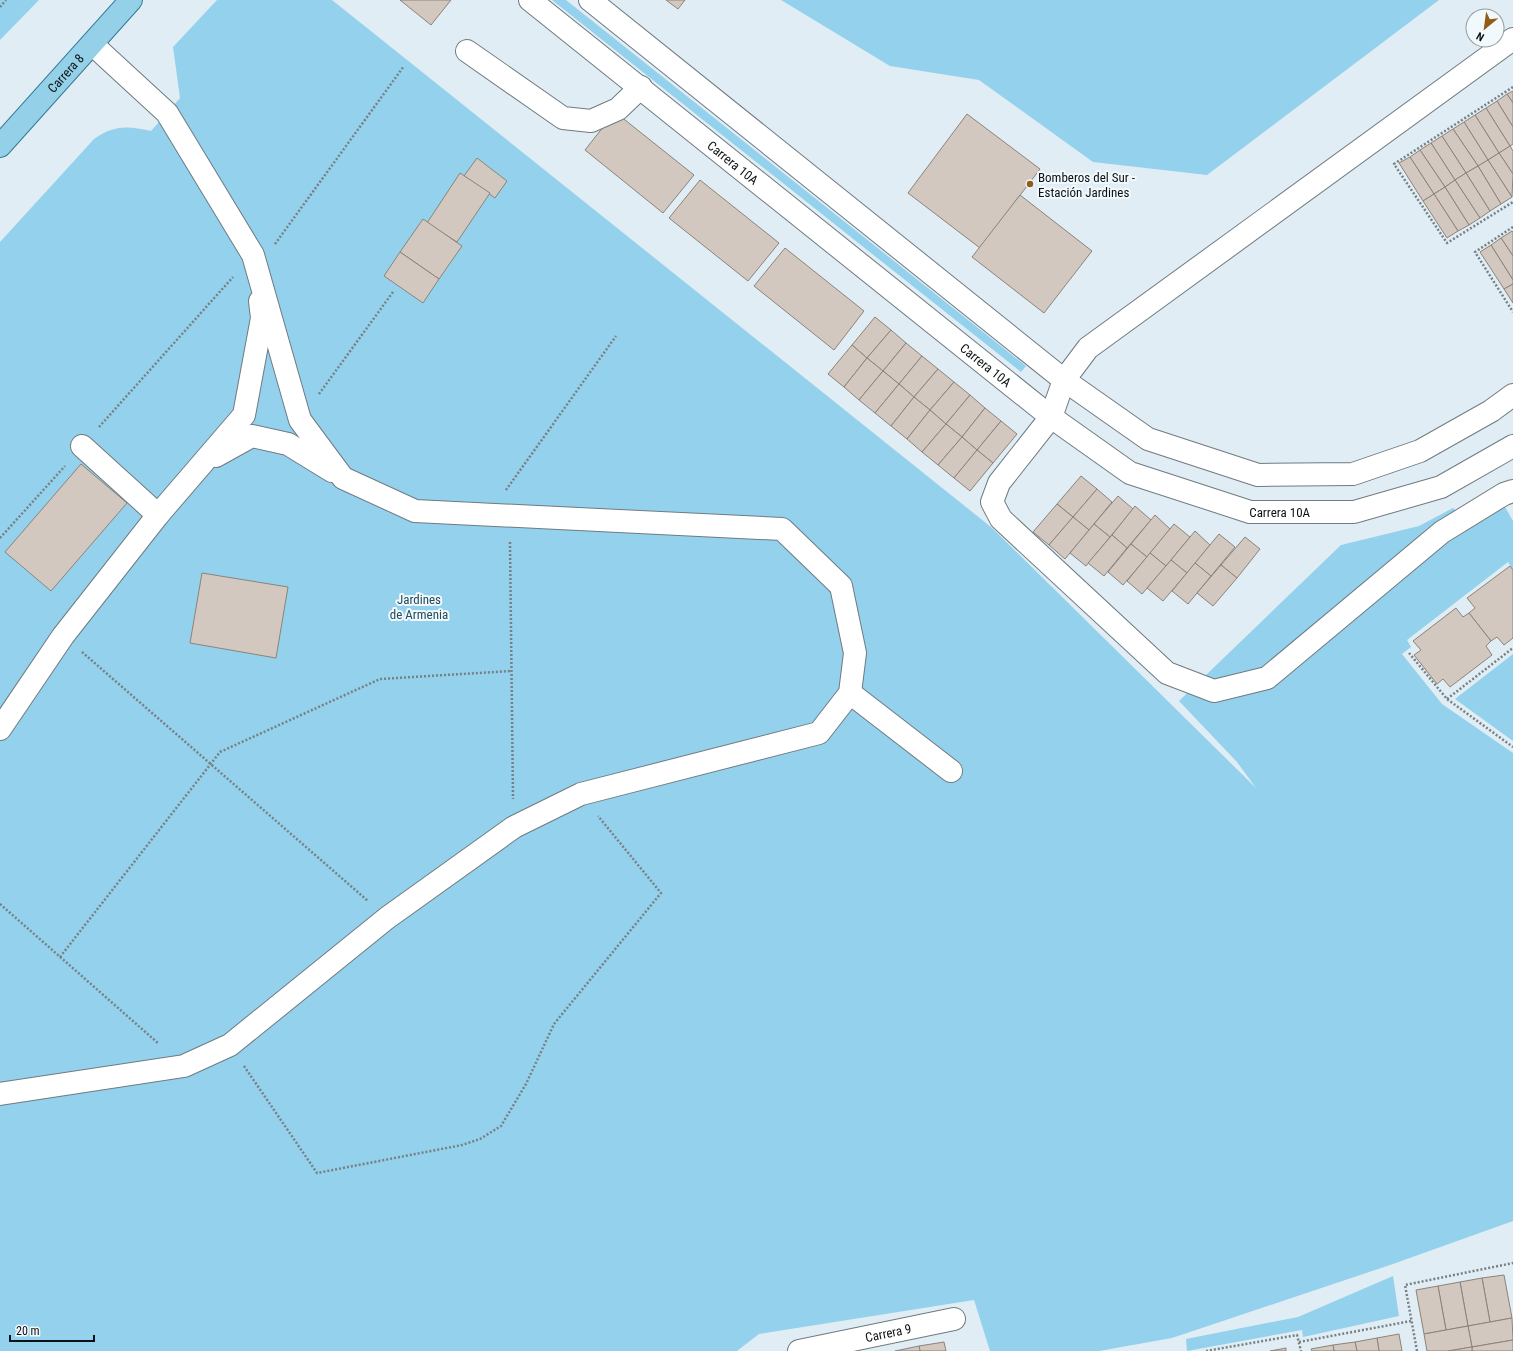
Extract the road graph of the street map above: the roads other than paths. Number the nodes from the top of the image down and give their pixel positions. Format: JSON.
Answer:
{"nodes":[{"id":1,"x":131,"y":0,"type":"edge"},
{"id":2,"x":530,"y":0,"type":"edge"},
{"id":3,"x":590,"y":0,"type":"edge"},
{"id":4,"x":1513,"y":39,"type":"edge"},
{"id":5,"x":92,"y":44,"type":"junction"},
{"id":6,"x":467,"y":51,"type":"dead end"},
{"id":7,"x":641,"y":87,"type":"junction"},
{"id":8,"x":0,"y":146,"type":"edge"},
{"id":9,"x":255,"y":261,"type":"junction"},
{"id":10,"x":1064,"y":380,"type":"junction"},
{"id":11,"x":1513,"y":395,"type":"edge"},
{"id":12,"x":1051,"y":417,"type":"junction"},
{"id":13,"x":82,"y":446,"type":"road end"},
{"id":14,"x":1513,"y":446,"type":"edge"},
{"id":15,"x":204,"y":463,"type":"junction"},
{"id":16,"x":343,"y":478,"type":"junction"},
{"id":17,"x":1513,"y":491,"type":"edge"},
{"id":18,"x":158,"y":515,"type":"junction"},
{"id":19,"x":850,"y":693,"type":"junction"},
{"id":20,"x":0,"y":729,"type":"edge"},
{"id":21,"x":951,"y":771,"type":"dead end"},
{"id":22,"x":0,"y":1094,"type":"edge"},
{"id":23,"x":954,"y":1319,"type":"dead end"},
{"id":24,"x":799,"y":1351,"type":"edge"}],
"edges":[{"from":1,"to":5,"type":"main road","name":"Carrera 8"},
{"from":2,"to":7,"type":"street","name":"Carrera 10A"},
{"from":3,"to":10,"type":"street"},
{"from":4,"to":10,"type":"street"},
{"from":5,"to":8,"type":"main road","name":"Carrera 8"},
{"from":5,"to":9,"type":"street"},
{"from":6,"to":7,"type":"street"},
{"from":7,"to":12,"type":"street","name":"Carrera 10A"},
{"from":9,"to":15,"type":"street"},
{"from":9,"to":16,"type":"street"},
{"from":10,"to":11,"type":"street"},
{"from":10,"to":12,"type":"street"},
{"from":12,"to":14,"type":"street","name":"Carrera 10A"},
{"from":12,"to":17,"type":"street"},
{"from":13,"to":18,"type":"street"},
{"from":15,"to":16,"type":"street"},
{"from":15,"to":18,"type":"street"},
{"from":16,"to":19,"type":"street"},
{"from":18,"to":20,"type":"street"},
{"from":19,"to":21,"type":"street"},
{"from":19,"to":22,"type":"street"},
{"from":23,"to":24,"type":"street","name":"Carrera 9"}]}
